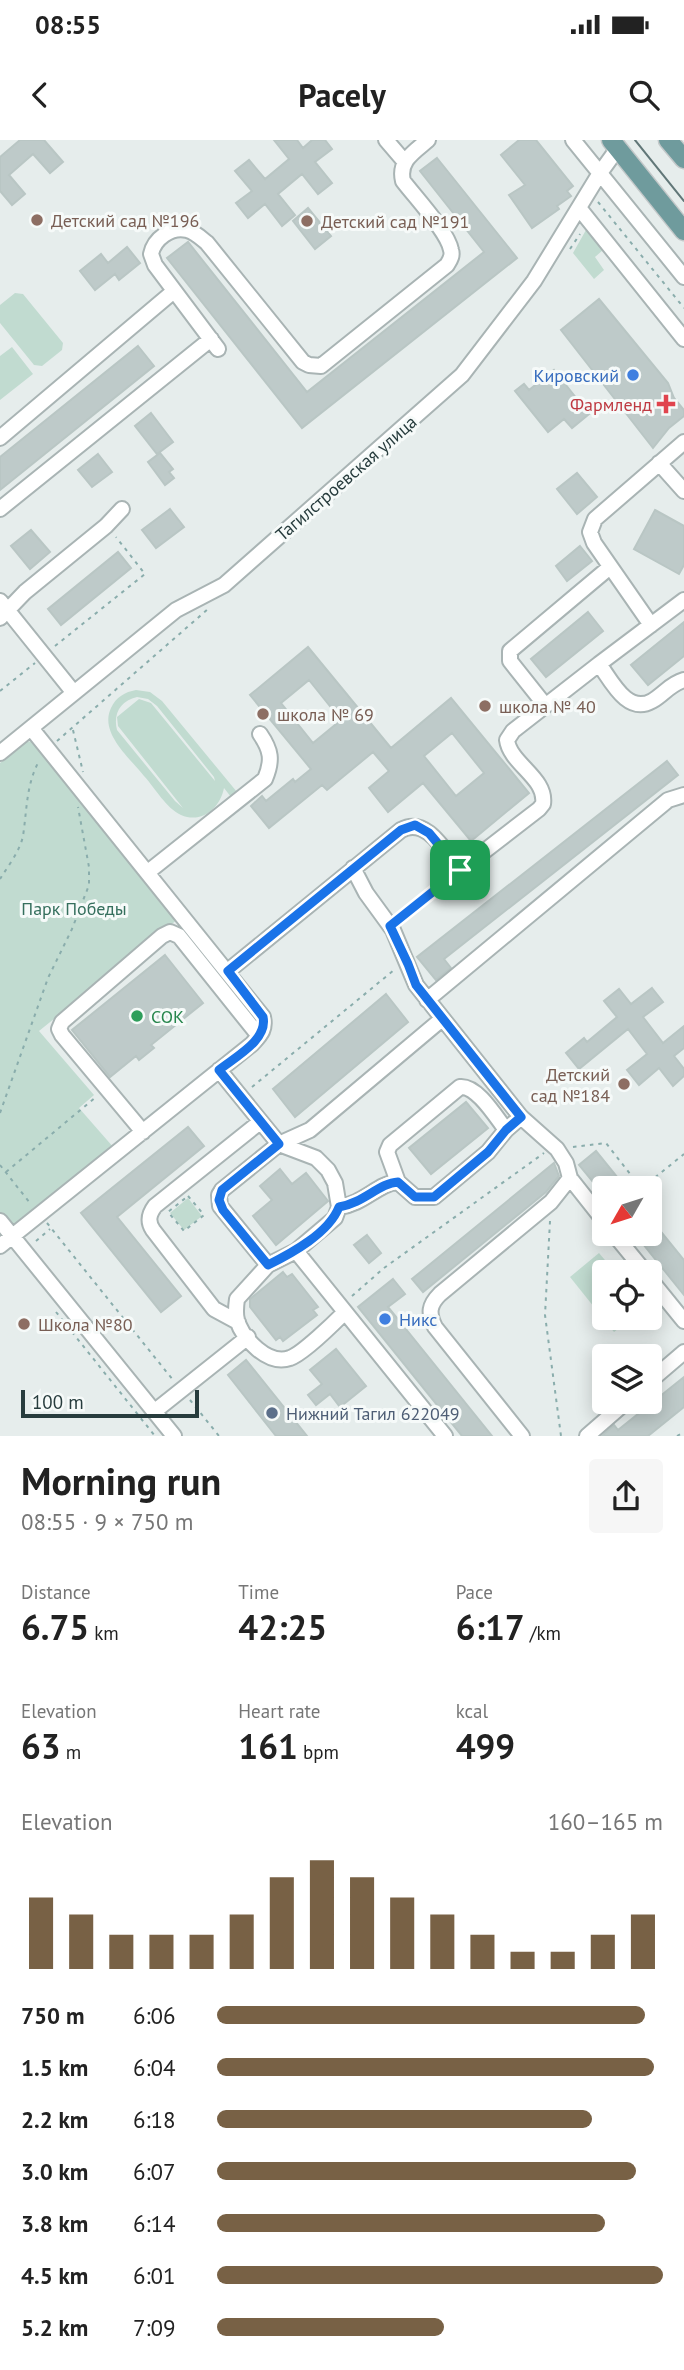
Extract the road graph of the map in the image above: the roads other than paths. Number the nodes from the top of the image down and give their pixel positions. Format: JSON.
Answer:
{"nodes":[{"id":1,"x":386,"y":140,"type":"edge"},
{"id":2,"x":428,"y":140,"type":"edge"},
{"id":3,"x":573,"y":140,"type":"edge"},
{"id":4,"x":668,"y":140,"type":"edge"},
{"id":5,"x":619,"y":143,"type":"edge"},
{"id":6,"x":684,"y":159,"type":"edge"},
{"id":7,"x":404,"y":161,"type":"junction"},
{"id":8,"x":600,"y":173,"type":"junction"},
{"id":9,"x":579,"y":208,"type":"junction"},
{"id":10,"x":684,"y":231,"type":"edge"},
{"id":11,"x":684,"y":277,"type":"edge"},
{"id":12,"x":174,"y":291,"type":"junction"},
{"id":13,"x":684,"y":339,"type":"edge"},
{"id":14,"x":0,"y":438,"type":"edge"},
{"id":15,"x":684,"y":442,"type":"edge"},
{"id":16,"x":659,"y":463,"type":"junction"},
{"id":17,"x":684,"y":491,"type":"edge"},
{"id":18,"x":0,"y":509,"type":"edge"},
{"id":19,"x":122,"y":509,"type":"dead end"},
{"id":20,"x":610,"y":567,"type":"junction"},
{"id":21,"x":684,"y":600,"type":"edge"},
{"id":22,"x":3,"y":610,"type":"edge"},
{"id":23,"x":651,"y":625,"type":"junction"},
{"id":24,"x":598,"y":664,"type":"junction"},
{"id":25,"x":684,"y":680,"type":"edge"},
{"id":26,"x":74,"y":693,"type":"junction"},
{"id":27,"x":545,"y":705,"type":"junction"},
{"id":28,"x":31,"y":729,"type":"junction"},
{"id":29,"x":260,"y":734,"type":"dead end"},
{"id":30,"x":0,"y":753,"type":"edge"},
{"id":31,"x":684,"y":795,"type":"edge"},
{"id":32,"x":353,"y":867,"type":"junction"},
{"id":33,"x":148,"y":872,"type":"junction"},
{"id":34,"x":228,"y":971,"type":"junction"},
{"id":35,"x":427,"y":1000,"type":"junction"},
{"id":36,"x":442,"y":1020,"type":"junction"},
{"id":37,"x":258,"y":1036,"type":"junction"},
{"id":38,"x":219,"y":1070,"type":"junction"},
{"id":39,"x":521,"y":1117,"type":"junction"},
{"id":40,"x":260,"y":1122,"type":"junction"},
{"id":41,"x":506,"y":1130,"type":"junction"},
{"id":42,"x":143,"y":1132,"type":"junction"},
{"id":43,"x":279,"y":1144,"type":"junction"},
{"id":44,"x":570,"y":1178,"type":"junction"},
{"id":45,"x":398,"y":1182,"type":"junction"},
{"id":46,"x":592,"y":1206,"type":"edge"},
{"id":47,"x":339,"y":1207,"type":"junction"},
{"id":48,"x":0,"y":1221,"type":"edge"},
{"id":49,"x":12,"y":1236,"type":"junction"},
{"id":50,"x":0,"y":1246,"type":"edge"},
{"id":51,"x":624,"y":1246,"type":"edge"},
{"id":52,"x":296,"y":1251,"type":"junction"},
{"id":53,"x":635,"y":1260,"type":"edge"},
{"id":54,"x":268,"y":1265,"type":"junction"},
{"id":55,"x":662,"y":1294,"type":"edge"},
{"id":56,"x":344,"y":1313,"type":"junction"},
{"id":57,"x":684,"y":1321,"type":"edge"},
{"id":58,"x":238,"y":1322,"type":"junction"},
{"id":59,"x":248,"y":1337,"type":"junction"},
{"id":60,"x":684,"y":1352,"type":"edge"},
{"id":61,"x":662,"y":1371,"type":"edge"},
{"id":62,"x":155,"y":1411,"type":"junction"},
{"id":63,"x":612,"y":1414,"type":"edge"},
{"id":64,"x":174,"y":1436,"type":"edge"},
{"id":65,"x":445,"y":1436,"type":"edge"},
{"id":66,"x":522,"y":1436,"type":"edge"},
{"id":67,"x":587,"y":1436,"type":"edge"}],
"edges":[{"from":1,"to":7,"type":"street"},
{"from":2,"to":7,"type":"street"},
{"from":3,"to":8,"type":"street"},
{"from":4,"to":6,"type":"main road"},
{"from":5,"to":8,"type":"street","name":"Тагилстроевская улица"},
{"from":5,"to":10,"type":"main road"},
{"from":7,"to":12,"type":"street"},
{"from":8,"to":9,"type":"street","name":"Тагилстроевская улица"},
{"from":8,"to":11,"type":"street"},
{"from":9,"to":13,"type":"street"},
{"from":9,"to":26,"type":"street","name":"Тагилстроевская улица"},
{"from":12,"to":14,"type":"street"},
{"from":12,"to":18,"type":"street"},
{"from":15,"to":16,"type":"street"},
{"from":16,"to":17,"type":"street"},
{"from":16,"to":20,"type":"street"},
{"from":19,"to":22,"type":"street"},
{"from":20,"to":23,"type":"street"},
{"from":20,"to":27,"type":"street"},
{"from":21,"to":23,"type":"street"},
{"from":22,"to":26,"type":"street"},
{"from":23,"to":24,"type":"street"},
{"from":24,"to":25,"type":"street"},
{"from":24,"to":27,"type":"street"},
{"from":26,"to":28,"type":"street","name":"Тагилстроевская улица"},
{"from":27,"to":32,"type":"street"},
{"from":28,"to":30,"type":"street","name":"Тагилстроевская улица"},
{"from":28,"to":33,"type":"street"},
{"from":29,"to":33,"type":"street"},
{"from":31,"to":35,"type":"street"},
{"from":32,"to":34,"type":"street"},
{"from":32,"to":35,"type":"street"},
{"from":33,"to":34,"type":"street"},
{"from":34,"to":37,"type":"street"},
{"from":35,"to":36,"type":"street"},
{"from":36,"to":39,"type":"street"},
{"from":36,"to":43,"type":"street"},
{"from":37,"to":38,"type":"street"},
{"from":37,"to":42,"type":"street"},
{"from":38,"to":40,"type":"street"},
{"from":38,"to":42,"type":"street"},
{"from":39,"to":41,"type":"street"},
{"from":39,"to":44,"type":"street"},
{"from":40,"to":43,"type":"street"},
{"from":40,"to":58,"type":"street"},
{"from":41,"to":45,"type":"street"},
{"from":41,"to":45,"type":"street"},
{"from":42,"to":49,"type":"street"},
{"from":43,"to":47,"type":"street"},
{"from":43,"to":54,"type":"street"},
{"from":44,"to":46,"type":"street"},
{"from":44,"to":66,"type":"street"},
{"from":45,"to":47,"type":"street"},
{"from":47,"to":52,"type":"street"},
{"from":48,"to":49,"type":"street"},
{"from":49,"to":50,"type":"street"},
{"from":49,"to":62,"type":"street"},
{"from":51,"to":53,"type":"street"},
{"from":52,"to":54,"type":"street"},
{"from":52,"to":56,"type":"street"},
{"from":54,"to":58,"type":"street"},
{"from":55,"to":57,"type":"street"},
{"from":56,"to":59,"type":"street"},
{"from":56,"to":65,"type":"street"},
{"from":58,"to":59,"type":"street"},
{"from":59,"to":62,"type":"street"},
{"from":60,"to":61,"type":"street"},
{"from":62,"to":64,"type":"street"},
{"from":63,"to":67,"type":"street"}]}
